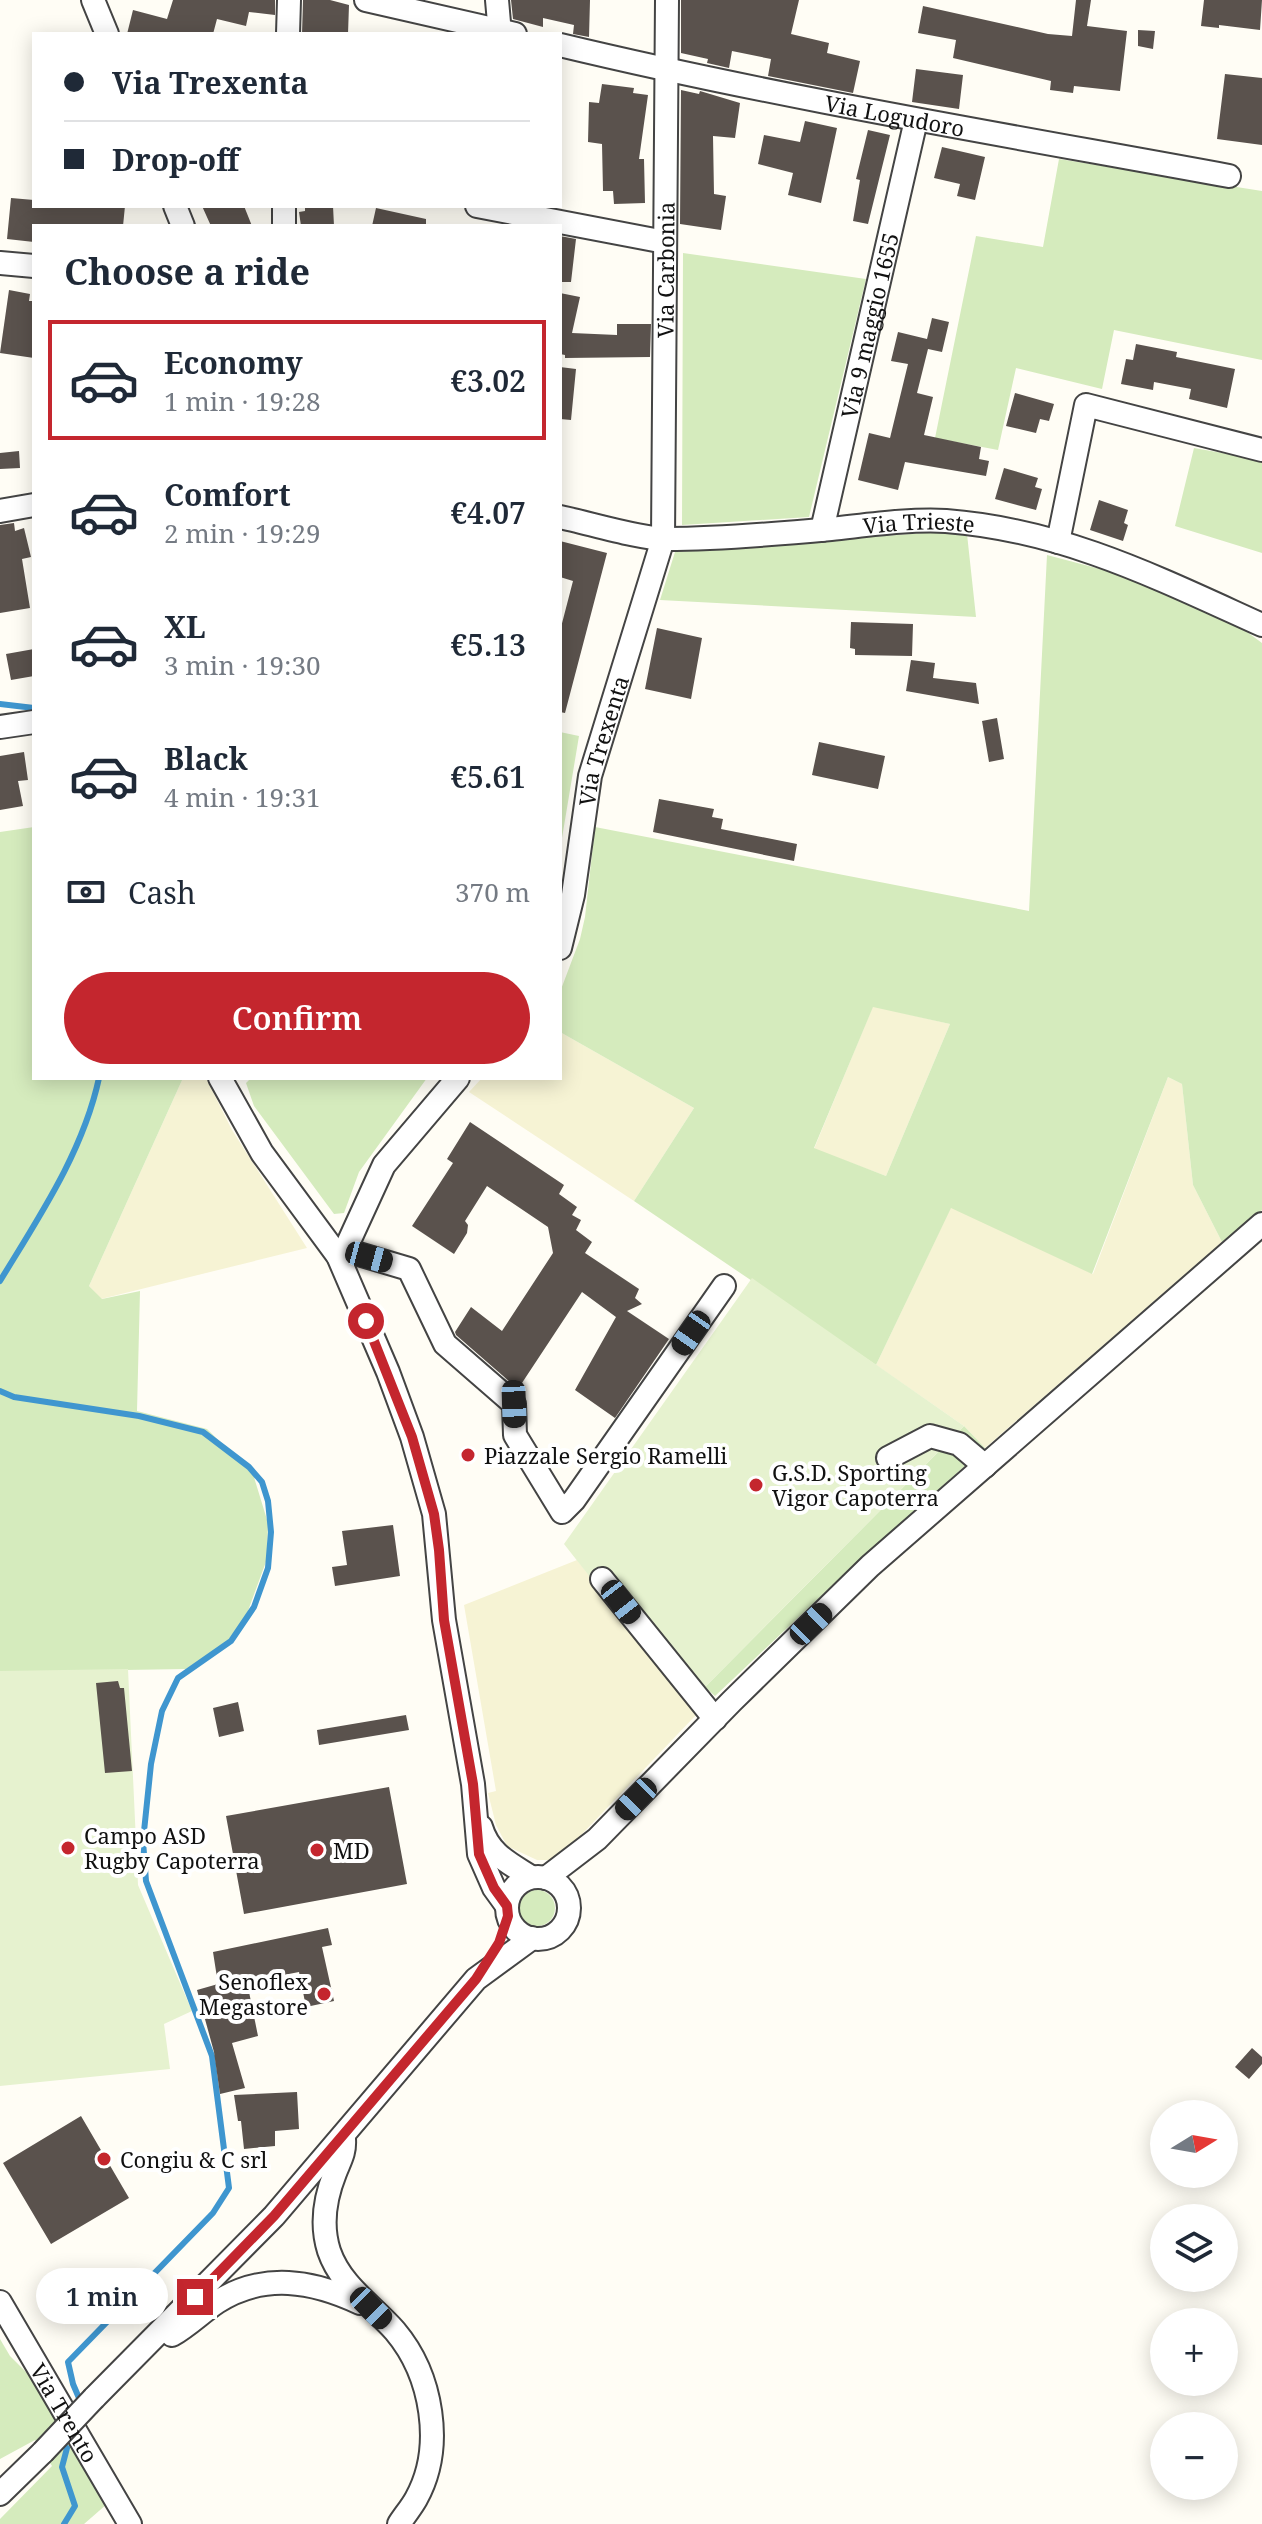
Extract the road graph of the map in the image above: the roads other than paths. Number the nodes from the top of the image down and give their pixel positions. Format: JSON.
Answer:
{"nodes":[{"id":1,"x":93,"y":0,"type":"edge"},
{"id":2,"x":289,"y":0,"type":"edge"},
{"id":3,"x":366,"y":0,"type":"edge"},
{"id":4,"x":497,"y":0,"type":"edge"},
{"id":5,"x":667,"y":0,"type":"edge"},
{"id":6,"x":106,"y":32,"type":"edge"},
{"id":7,"x":288,"y":32,"type":"edge"},
{"id":8,"x":501,"y":32,"type":"edge"},
{"id":9,"x":505,"y":32,"type":"edge"},
{"id":10,"x":562,"y":45,"type":"edge"},
{"id":11,"x":667,"y":70,"type":"junction"},
{"id":12,"x":916,"y":120,"type":"junction"},
{"id":13,"x":1229,"y":176,"type":"dead end"},
{"id":14,"x":485,"y":208,"type":"edge"},
{"id":15,"x":513,"y":215,"type":"edge"},
{"id":16,"x":665,"y":242,"type":"junction"},
{"id":17,"x":0,"y":263,"type":"edge"},
{"id":18,"x":32,"y":266,"type":"edge"},
{"id":19,"x":1262,"y":450,"type":"edge"},
{"id":20,"x":32,"y":505,"type":"edge"},
{"id":21,"x":0,"y":511,"type":"edge"},
{"id":22,"x":562,"y":517,"type":"edge"},
{"id":23,"x":822,"y":530,"type":"junction"},
{"id":24,"x":663,"y":539,"type":"junction"},
{"id":25,"x":1058,"y":542,"type":"junction"},
{"id":26,"x":1262,"y":625,"type":"edge"},
{"id":27,"x":32,"y":722,"type":"edge"},
{"id":28,"x":0,"y":727,"type":"edge"},
{"id":29,"x":562,"y":940,"type":"edge"},
{"id":30,"x":221,"y":1080,"type":"edge"},
{"id":31,"x":456,"y":1080,"type":"edge"},
{"id":32,"x":1262,"y":1224,"type":"edge"},
{"id":33,"x":341,"y":1253,"type":"junction"},
{"id":34,"x":724,"y":1286,"type":"dead end"},
{"id":35,"x":888,"y":1458,"type":"dead end"},
{"id":36,"x":985,"y":1466,"type":"junction"},
{"id":37,"x":602,"y":1579,"type":"dead end"},
{"id":38,"x":715,"y":1719,"type":"junction"},
{"id":39,"x":477,"y":1815,"type":"junction"},
{"id":40,"x":597,"y":1839,"type":"junction"},
{"id":41,"x":538,"y":1878,"type":"junction"},
{"id":42,"x":567,"y":1897,"type":"junction"},
{"id":43,"x":508,"y":1911,"type":"junction"},
{"id":44,"x":532,"y":1938,"type":"junction"},
{"id":45,"x":476,"y":1979,"type":"junction"},
{"id":46,"x":344,"y":2135,"type":"junction"},
{"id":47,"x":0,"y":2302,"type":"edge"},
{"id":48,"x":371,"y":2308,"type":"junction"},
{"id":49,"x":6,"y":2317,"type":"edge"},
{"id":50,"x":155,"y":2337,"type":"junction"},
{"id":51,"x":5,"y":2485,"type":"edge"},
{"id":52,"x":130,"y":2524,"type":"edge"},
{"id":53,"x":399,"y":2524,"type":"edge"}],
"edges":[{"from":1,"to":6,"type":"street"},
{"from":2,"to":7,"type":"street"},
{"from":3,"to":8,"type":"street"},
{"from":4,"to":9,"type":"street"},
{"from":5,"to":11,"type":"street","name":"Via Carbonia"},
{"from":10,"to":11,"type":"street","name":"Via Logudoro"},
{"from":11,"to":12,"type":"street","name":"Via Logudoro"},
{"from":11,"to":16,"type":"street","name":"Via Carbonia"},
{"from":12,"to":13,"type":"street","name":"Via Logudoro"},
{"from":12,"to":23,"type":"street","name":"Via 9 maggio 1655"},
{"from":14,"to":15,"type":"street"},
{"from":15,"to":16,"type":"street"},
{"from":16,"to":24,"type":"street","name":"Via Carbonia"},
{"from":17,"to":18,"type":"street"},
{"from":19,"to":25,"type":"street"},
{"from":20,"to":21,"type":"street"},
{"from":22,"to":24,"type":"street","name":"Via Trieste"},
{"from":23,"to":24,"type":"street","name":"Via Trieste"},
{"from":23,"to":25,"type":"street","name":"Via Trieste"},
{"from":24,"to":29,"type":"street","name":"Via Trexenta"},
{"from":25,"to":26,"type":"street","name":"Via Trieste"},
{"from":27,"to":28,"type":"street"},
{"from":30,"to":33,"type":"street"},
{"from":31,"to":33,"type":"street"},
{"from":32,"to":36,"type":"street"},
{"from":33,"to":34,"type":"street"},
{"from":33,"to":39,"type":"street"},
{"from":35,"to":36,"type":"street"},
{"from":36,"to":38,"type":"street"},
{"from":37,"to":38,"type":"street"},
{"from":38,"to":40,"type":"street"},
{"from":39,"to":41,"type":"street"},
{"from":39,"to":43,"type":"street"},
{"from":40,"to":41,"type":"street"},
{"from":40,"to":42,"type":"street"},
{"from":41,"to":42,"type":"street"},
{"from":41,"to":43,"type":"street"},
{"from":42,"to":44,"type":"street"},
{"from":43,"to":44,"type":"street"},
{"from":43,"to":45,"type":"street"},
{"from":44,"to":45,"type":"street"},
{"from":45,"to":46,"type":"street"},
{"from":46,"to":48,"type":"street"},
{"from":46,"to":50,"type":"street"},
{"from":47,"to":49,"type":"street","name":"Via Trento"},
{"from":48,"to":50,"type":"street"},
{"from":48,"to":53,"type":"street"},
{"from":49,"to":52,"type":"street","name":"Via Trento"},
{"from":50,"to":51,"type":"street","bridge":true}]}
